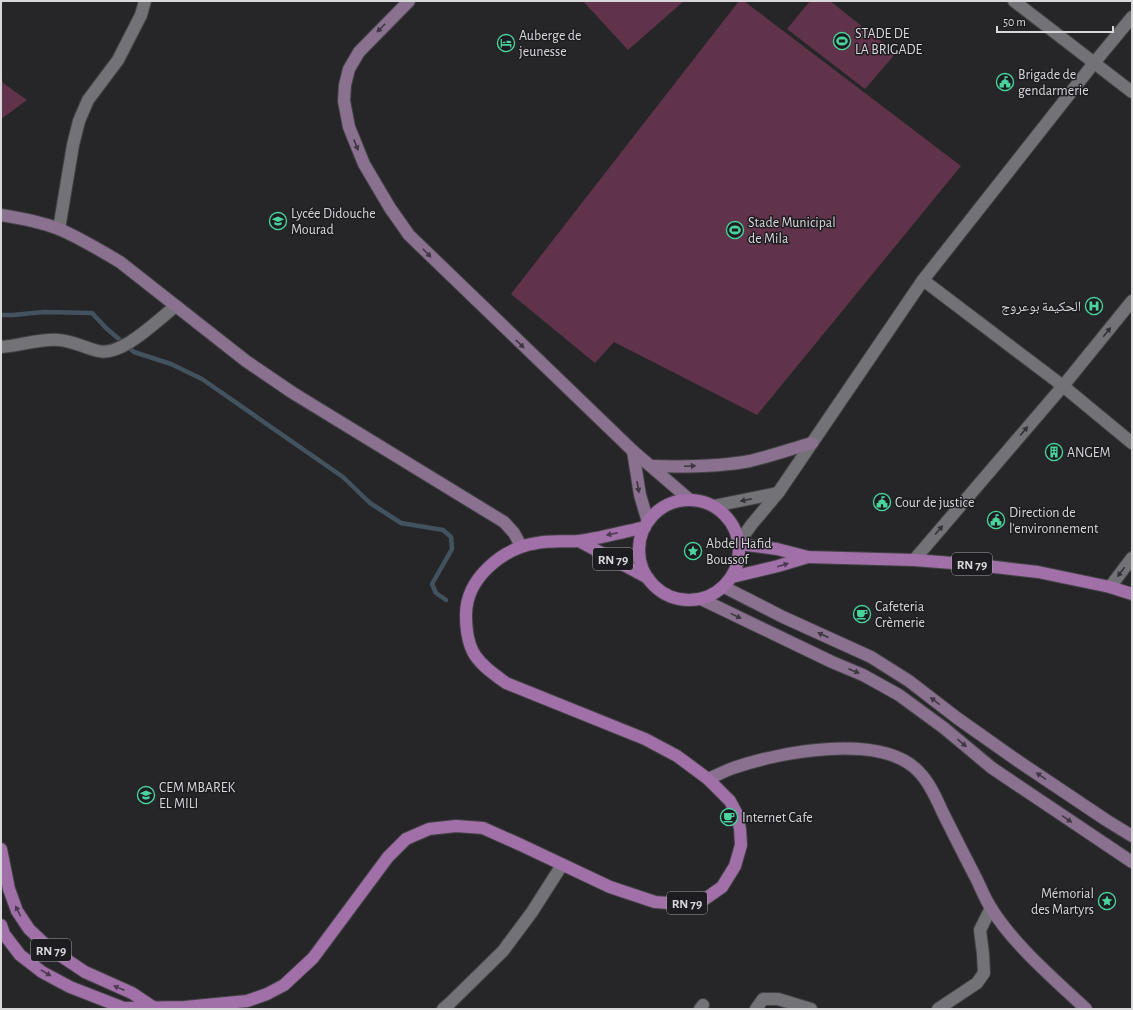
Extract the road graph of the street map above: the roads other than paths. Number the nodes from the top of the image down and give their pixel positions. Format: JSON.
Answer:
{"nodes":[{"id":1,"x":145,"y":1,"type":"edge"},
{"id":2,"x":409,"y":1,"type":"edge"},
{"id":3,"x":1014,"y":1,"type":"edge"},
{"id":4,"x":1132,"y":17,"type":"edge"},
{"id":5,"x":1094,"y":63,"type":"junction"},
{"id":6,"x":1132,"y":92,"type":"edge"},
{"id":7,"x":1,"y":215,"type":"edge"},
{"id":8,"x":59,"y":229,"type":"junction"},
{"id":9,"x":923,"y":280,"type":"junction"},
{"id":10,"x":1132,"y":301,"type":"edge"},
{"id":11,"x":176,"y":306,"type":"junction"},
{"id":12,"x":1,"y":347,"type":"edge"},
{"id":13,"x":1062,"y":386,"type":"junction"},
{"id":14,"x":812,"y":443,"type":"junction"},
{"id":15,"x":1132,"y":443,"type":"edge"},
{"id":16,"x":632,"y":451,"type":"junction"},
{"id":17,"x":651,"y":466,"type":"junction"},
{"id":18,"x":778,"y":493,"type":"junction"},
{"id":19,"x":690,"y":500,"type":"junction"},
{"id":20,"x":714,"y":506,"type":"junction"},
{"id":21,"x":646,"y":524,"type":"junction"},
{"id":22,"x":579,"y":541,"type":"junction"},
{"id":23,"x":739,"y":543,"type":"junction"},
{"id":24,"x":521,"y":546,"type":"junction"},
{"id":25,"x":808,"y":557,"type":"junction"},
{"id":26,"x":1132,"y":558,"type":"edge"},
{"id":27,"x":914,"y":560,"type":"junction"},
{"id":28,"x":732,"y":577,"type":"junction"},
{"id":29,"x":648,"y":578,"type":"junction"},
{"id":30,"x":724,"y":587,"type":"junction"},
{"id":31,"x":1110,"y":587,"type":"junction"},
{"id":32,"x":1132,"y":594,"type":"edge"},
{"id":33,"x":701,"y":599,"type":"junction"},
{"id":34,"x":708,"y":779,"type":"junction"},
{"id":35,"x":1106,"y":820,"type":"junction"},
{"id":36,"x":1093,"y":836,"type":"junction"},
{"id":37,"x":1132,"y":836,"type":"edge"},
{"id":38,"x":1,"y":849,"type":"edge"},
{"id":39,"x":1132,"y":862,"type":"edge"},
{"id":40,"x":562,"y":865,"type":"junction"},
{"id":41,"x":991,"y":908,"type":"junction"},
{"id":42,"x":1,"y":925,"type":"edge"},
{"id":43,"x":215,"y":1006,"type":"edge"},
{"id":44,"x":153,"y":1007,"type":"junction"},
{"id":45,"x":443,"y":1009,"type":"edge"},
{"id":46,"x":756,"y":1009,"type":"edge"},
{"id":47,"x":811,"y":1009,"type":"edge"},
{"id":48,"x":938,"y":1009,"type":"edge"},
{"id":49,"x":1086,"y":1009,"type":"edge"}],
"edges":[{"from":1,"to":8,"type":"street"},
{"from":2,"to":16,"type":"main road","one_way":true},
{"from":3,"to":5,"type":"street"},
{"from":4,"to":5,"type":"street"},
{"from":5,"to":6,"type":"street"},
{"from":5,"to":9,"type":"street"},
{"from":7,"to":8,"type":"main road"},
{"from":8,"to":11,"type":"main road"},
{"from":9,"to":13,"type":"street"},
{"from":9,"to":14,"type":"street"},
{"from":13,"to":10,"type":"street","one_way":true},
{"from":11,"to":12,"type":"street"},
{"from":11,"to":24,"type":"main road"},
{"from":13,"to":15,"type":"street"},
{"from":27,"to":13,"type":"street","one_way":true},
{"from":17,"to":14,"type":"main road","one_way":true},
{"from":14,"to":18,"type":"street"},
{"from":16,"to":17,"type":"main road"},
{"from":16,"to":21,"type":"main road","one_way":true},
{"from":17,"to":19,"type":"main road"},
{"from":18,"to":20,"type":"street","one_way":true},
{"from":18,"to":23,"type":"street"},
{"from":19,"to":20,"type":"main road"},
{"from":19,"to":21,"type":"main road"},
{"from":20,"to":23,"type":"main road"},
{"from":21,"to":22,"type":"main road","one_way":true},
{"from":21,"to":29,"type":"main road"},
{"from":22,"to":24,"type":"main road","number":"RN 79"},
{"from":22,"to":29,"type":"main road","number":"RN 79"},
{"from":23,"to":25,"type":"main road","number":"RN 79"},
{"from":23,"to":28,"type":"main road"},
{"from":24,"to":34,"type":"main road","number":"RN 79"},
{"from":25,"to":27,"type":"main road","number":"RN 79"},
{"from":28,"to":25,"type":"main road","number":"RN 79","one_way":true},
{"from":26,"to":31,"type":"street","one_way":true},
{"from":27,"to":31,"type":"main road","number":"RN 79"},
{"from":28,"to":30,"type":"main road"},
{"from":29,"to":33,"type":"main road"},
{"from":30,"to":33,"type":"main road"},
{"from":35,"to":30,"type":"main road","one_way":true},
{"from":31,"to":32,"type":"main road","number":"RN 79"},
{"from":33,"to":36,"type":"main road","one_way":true},
{"from":34,"to":40,"type":"main road","number":"RN 79"},
{"from":34,"to":41,"type":"main road"},
{"from":35,"to":36,"type":"main road"},
{"from":35,"to":37,"type":"main road"},
{"from":36,"to":39,"type":"main road"},
{"from":44,"to":38,"type":"main road","number":"RN 79","one_way":true},
{"from":40,"to":43,"type":"main road","number":"RN 79"},
{"from":40,"to":45,"type":"street"},
{"from":41,"to":48,"type":"street"},
{"from":41,"to":49,"type":"main road"},
{"from":42,"to":44,"type":"main road","number":"RN 79","one_way":true},
{"from":43,"to":44,"type":"main road","number":"RN 79"},
{"from":46,"to":47,"type":"street"}]}
